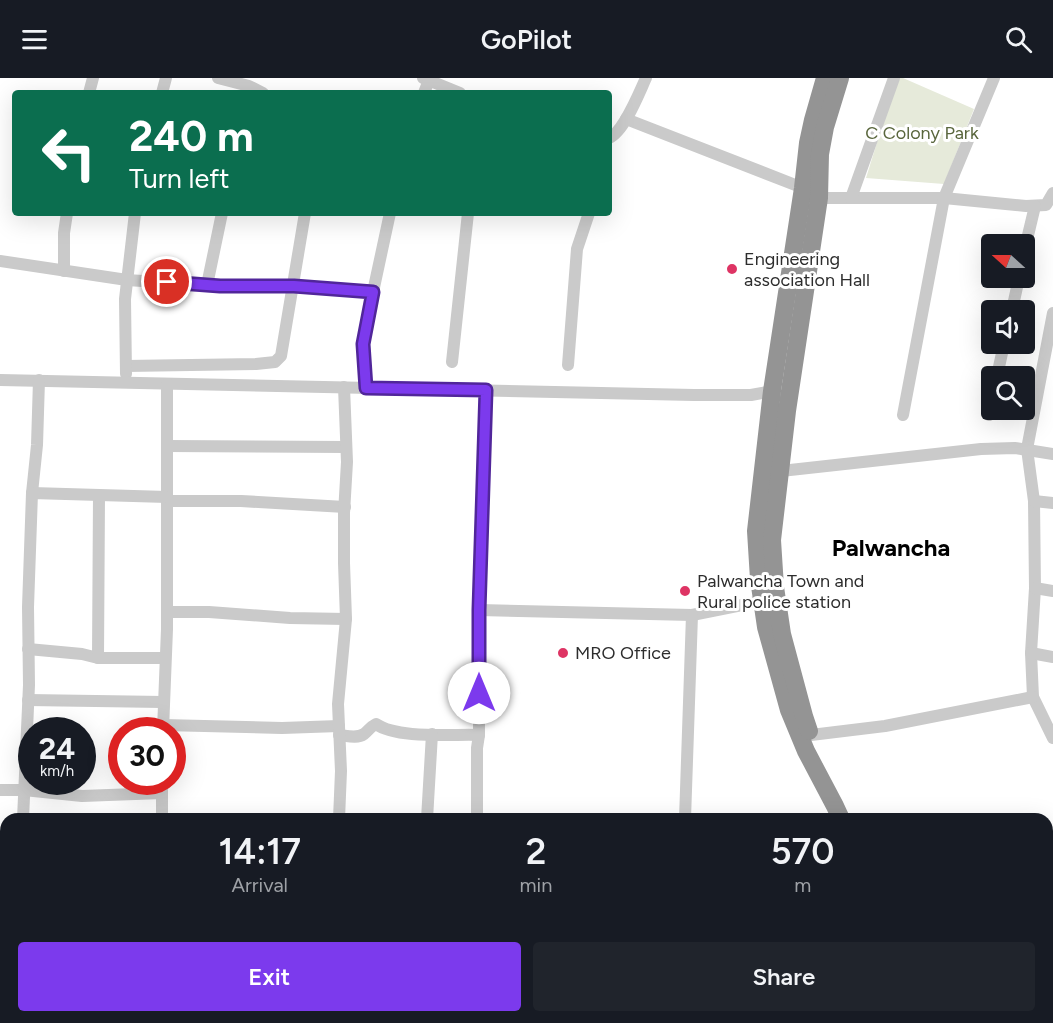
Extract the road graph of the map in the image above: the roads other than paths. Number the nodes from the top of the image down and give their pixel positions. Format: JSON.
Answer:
{"nodes":[{"id":1,"x":218,"y":78,"type":"edge"},
{"id":2,"x":646,"y":78,"type":"edge"},
{"id":3,"x":825,"y":78,"type":"edge"},
{"id":4,"x":840,"y":78,"type":"edge"},
{"id":5,"x":894,"y":78,"type":"edge"},
{"id":6,"x":994,"y":78,"type":"edge"},
{"id":7,"x":426,"y":79,"type":"edge"},
{"id":8,"x":249,"y":90,"type":"edge"},
{"id":9,"x":453,"y":90,"type":"edge"},
{"id":10,"x":626,"y":119,"type":"junction"},
{"id":11,"x":612,"y":136,"type":"edge"},
{"id":12,"x":811,"y":193,"type":"junction"},
{"id":13,"x":1053,"y":194,"type":"edge"},
{"id":14,"x":851,"y":198,"type":"junction"},
{"id":15,"x":944,"y":198,"type":"junction"},
{"id":16,"x":1035,"y":206,"type":"junction"},
{"id":17,"x":67,"y":216,"type":"edge"},
{"id":18,"x":135,"y":216,"type":"edge"},
{"id":19,"x":221,"y":216,"type":"edge"},
{"id":20,"x":305,"y":216,"type":"edge"},
{"id":21,"x":389,"y":216,"type":"edge"},
{"id":22,"x":468,"y":216,"type":"edge"},
{"id":23,"x":588,"y":216,"type":"edge"},
{"id":24,"x":1028,"y":234,"type":"edge"},
{"id":25,"x":0,"y":261,"type":"edge"},
{"id":26,"x":64,"y":271,"type":"junction"},
{"id":27,"x":127,"y":280,"type":"junction"},
{"id":28,"x":207,"y":285,"type":"junction"},
{"id":29,"x":294,"y":286,"type":"junction"},
{"id":30,"x":373,"y":292,"type":"junction"},
{"id":31,"x":1053,"y":313,"type":"edge"},
{"id":32,"x":1049,"y":356,"type":"edge"},
{"id":33,"x":452,"y":362,"type":"dead end"},
{"id":34,"x":567,"y":365,"type":"dead end"},
{"id":35,"x":0,"y":380,"type":"edge"},
{"id":36,"x":39,"y":380,"type":"junction"},
{"id":37,"x":167,"y":384,"type":"junction"},
{"id":38,"x":344,"y":387,"type":"junction"},
{"id":39,"x":366,"y":388,"type":"junction"},
{"id":40,"x":486,"y":390,"type":"junction"},
{"id":41,"x":772,"y":391,"type":"junction"},
{"id":42,"x":787,"y":411,"type":"junction"},
{"id":43,"x":903,"y":415,"type":"dead end"},
{"id":44,"x":167,"y":446,"type":"junction"},
{"id":45,"x":346,"y":447,"type":"junction"},
{"id":46,"x":1027,"y":449,"type":"junction"},
{"id":47,"x":1053,"y":454,"type":"edge"},
{"id":48,"x":781,"y":471,"type":"junction"},
{"id":49,"x":32,"y":493,"type":"junction"},
{"id":50,"x":99,"y":496,"type":"junction"},
{"id":51,"x":167,"y":499,"type":"junction"},
{"id":52,"x":1034,"y":501,"type":"junction"},
{"id":53,"x":1053,"y":503,"type":"edge"},
{"id":54,"x":345,"y":507,"type":"junction"},
{"id":55,"x":1035,"y":588,"type":"junction"},
{"id":56,"x":1053,"y":591,"type":"edge"},
{"id":57,"x":762,"y":601,"type":"junction"},
{"id":58,"x":479,"y":610,"type":"junction"},
{"id":59,"x":167,"y":612,"type":"junction"},
{"id":60,"x":692,"y":615,"type":"junction"},
{"id":61,"x":346,"y":619,"type":"junction"},
{"id":62,"x":780,"y":621,"type":"junction"},
{"id":63,"x":28,"y":649,"type":"junction"},
{"id":64,"x":1031,"y":653,"type":"junction"},
{"id":65,"x":1053,"y":657,"type":"edge"},
{"id":66,"x":98,"y":658,"type":"junction"},
{"id":67,"x":165,"y":658,"type":"junction"},
{"id":68,"x":1033,"y":697,"type":"junction"},
{"id":69,"x":28,"y":700,"type":"junction"},
{"id":70,"x":163,"y":702,"type":"junction"},
{"id":71,"x":27,"y":717,"type":"edge"},
{"id":72,"x":163,"y":717,"type":"edge"},
{"id":73,"x":186,"y":728,"type":"edge"},
{"id":74,"x":339,"y":731,"type":"junction"},
{"id":75,"x":432,"y":734,"type":"junction"},
{"id":76,"x":478,"y":735,"type":"junction"},
{"id":77,"x":811,"y":735,"type":"junction"},
{"id":78,"x":1053,"y":738,"type":"edge"},
{"id":79,"x":0,"y":790,"type":"edge"},
{"id":80,"x":18,"y":790,"type":"edge"},
{"id":81,"x":24,"y":795,"type":"edge"},
{"id":82,"x":72,"y":795,"type":"edge"},
{"id":83,"x":91,"y":795,"type":"edge"},
{"id":84,"x":162,"y":795,"type":"edge"},
{"id":85,"x":23,"y":813,"type":"edge"},
{"id":86,"x":162,"y":813,"type":"edge"},
{"id":87,"x":339,"y":813,"type":"edge"},
{"id":88,"x":427,"y":813,"type":"edge"},
{"id":89,"x":477,"y":813,"type":"edge"},
{"id":90,"x":686,"y":813,"type":"edge"},
{"id":91,"x":838,"y":813,"type":"edge"},
{"id":92,"x":849,"y":813,"type":"edge"}],
"edges":[{"from":1,"to":8,"type":"street"},
{"from":2,"to":10,"type":"street"},
{"from":3,"to":12,"type":"highway"},
{"from":4,"to":12,"type":"highway"},
{"from":5,"to":14,"type":"street"},
{"from":6,"to":15,"type":"street"},
{"from":7,"to":9,"type":"street"},
{"from":10,"to":11,"type":"street"},
{"from":10,"to":12,"type":"street"},
{"from":12,"to":14,"type":"street"},
{"from":12,"to":41,"type":"highway"},
{"from":12,"to":42,"type":"highway"},
{"from":13,"to":16,"type":"street"},
{"from":14,"to":15,"type":"street"},
{"from":15,"to":16,"type":"street"},
{"from":15,"to":43,"type":"street"},
{"from":16,"to":24,"type":"street"},
{"from":17,"to":26,"type":"street"},
{"from":18,"to":27,"type":"street"},
{"from":19,"to":28,"type":"street"},
{"from":20,"to":29,"type":"street"},
{"from":21,"to":30,"type":"street"},
{"from":22,"to":33,"type":"street"},
{"from":23,"to":34,"type":"street"},
{"from":25,"to":26,"type":"street"},
{"from":26,"to":27,"type":"street"},
{"from":27,"to":28,"type":"street"},
{"from":27,"to":29,"type":"street"},
{"from":28,"to":29,"type":"street"},
{"from":29,"to":30,"type":"street"},
{"from":30,"to":39,"type":"street"},
{"from":31,"to":32,"type":"street"},
{"from":32,"to":46,"type":"street"},
{"from":35,"to":36,"type":"street"},
{"from":36,"to":37,"type":"street"},
{"from":36,"to":49,"type":"street"},
{"from":37,"to":38,"type":"street"},
{"from":37,"to":44,"type":"street"},
{"from":38,"to":39,"type":"street"},
{"from":38,"to":45,"type":"street"},
{"from":39,"to":40,"type":"street"},
{"from":40,"to":41,"type":"street"},
{"from":40,"to":58,"type":"street"},
{"from":41,"to":42,"type":"street"},
{"from":41,"to":57,"type":"highway"},
{"from":42,"to":48,"type":"highway"},
{"from":44,"to":45,"type":"street"},
{"from":44,"to":51,"type":"street"},
{"from":45,"to":54,"type":"street"},
{"from":46,"to":47,"type":"street"},
{"from":46,"to":48,"type":"street"},
{"from":46,"to":52,"type":"street"},
{"from":48,"to":62,"type":"highway"},
{"from":49,"to":50,"type":"street"},
{"from":49,"to":63,"type":"street"},
{"from":50,"to":51,"type":"street"},
{"from":50,"to":66,"type":"street"},
{"from":51,"to":54,"type":"street"},
{"from":51,"to":59,"type":"street"},
{"from":52,"to":53,"type":"street"},
{"from":52,"to":55,"type":"street"},
{"from":54,"to":61,"type":"street"},
{"from":55,"to":56,"type":"street"},
{"from":55,"to":64,"type":"street"},
{"from":57,"to":60,"type":"street"},
{"from":57,"to":62,"type":"street"},
{"from":57,"to":91,"type":"highway"},
{"from":58,"to":60,"type":"street"},
{"from":58,"to":76,"type":"street"},
{"from":59,"to":61,"type":"street"},
{"from":59,"to":67,"type":"street"},
{"from":60,"to":90,"type":"street"},
{"from":61,"to":74,"type":"street"},
{"from":62,"to":77,"type":"highway"},
{"from":63,"to":66,"type":"street"},
{"from":63,"to":69,"type":"street"},
{"from":64,"to":65,"type":"street"},
{"from":64,"to":68,"type":"street"},
{"from":66,"to":67,"type":"street"},
{"from":67,"to":70,"type":"street"},
{"from":68,"to":77,"type":"street"},
{"from":68,"to":78,"type":"street"},
{"from":69,"to":70,"type":"street"},
{"from":69,"to":71,"type":"street"},
{"from":70,"to":72,"type":"street"},
{"from":73,"to":74,"type":"street"},
{"from":74,"to":75,"type":"street"},
{"from":74,"to":87,"type":"street"},
{"from":75,"to":76,"type":"street"},
{"from":75,"to":88,"type":"street"},
{"from":76,"to":89,"type":"street"},
{"from":77,"to":92,"type":"highway"},
{"from":79,"to":80,"type":"street"},
{"from":81,"to":85,"type":"street"},
{"from":82,"to":83,"type":"street"},
{"from":84,"to":86,"type":"street"}]}
